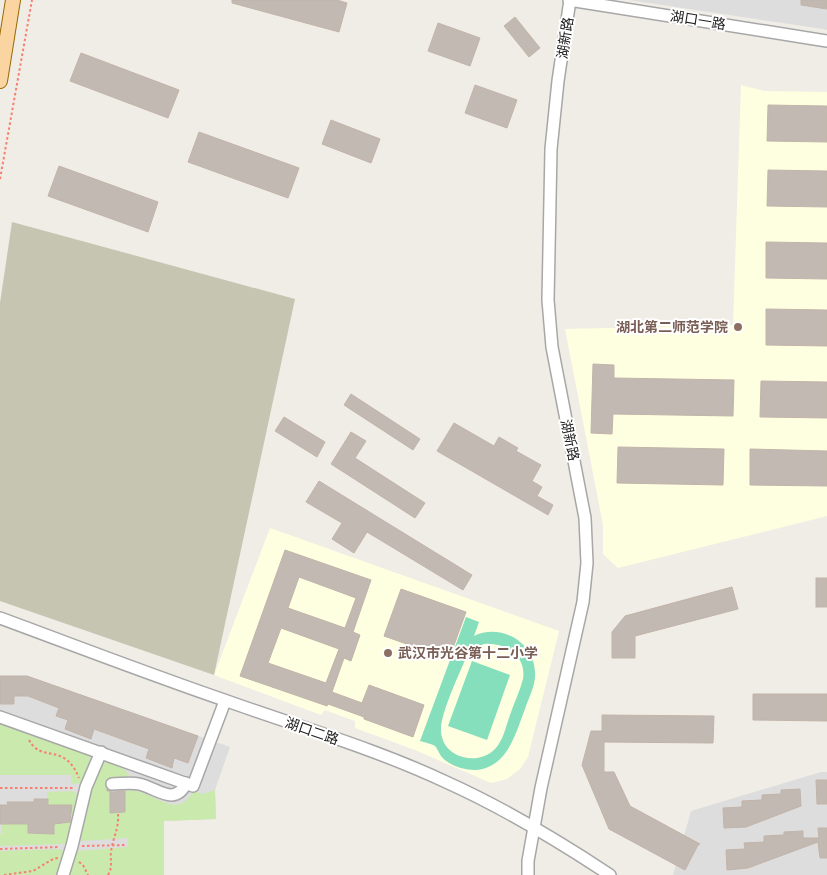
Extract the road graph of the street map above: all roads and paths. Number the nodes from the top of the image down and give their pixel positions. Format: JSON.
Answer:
{"nodes":[{"id":1,"x":13,"y":0,"type":"edge"},
{"id":2,"x":32,"y":0,"type":"edge"},
{"id":3,"x":570,"y":0,"type":"edge"},
{"id":4,"x":827,"y":41,"type":"edge"},
{"id":5,"x":0,"y":81,"type":"edge"},
{"id":6,"x":0,"y":179,"type":"edge"},
{"id":7,"x":0,"y":618,"type":"edge"},
{"id":8,"x":224,"y":701,"type":"junction"},
{"id":9,"x":0,"y":717,"type":"edge"},
{"id":10,"x":26,"y":725,"type":"junction"},
{"id":11,"x":100,"y":752,"type":"junction"},
{"id":12,"x":186,"y":783,"type":"junction"},
{"id":13,"x":112,"y":784,"type":"dead end"},
{"id":14,"x":0,"y":788,"type":"edge"},
{"id":15,"x":86,"y":788,"type":"junction"},
{"id":16,"x":118,"y":812,"type":"dead end"},
{"id":17,"x":534,"y":827,"type":"junction"},
{"id":18,"x":126,"y":844,"type":"dead end"},
{"id":19,"x":113,"y":845,"type":"junction"},
{"id":20,"x":72,"y":846,"type":"junction"},
{"id":21,"x":0,"y":849,"type":"edge"},
{"id":22,"x":68,"y":859,"type":"junction"},
{"id":23,"x":17,"y":874,"type":"edge"},
{"id":24,"x":4,"y":875,"type":"edge"},
{"id":25,"x":63,"y":875,"type":"edge"},
{"id":26,"x":88,"y":875,"type":"edge"},
{"id":27,"x":108,"y":875,"type":"edge"},
{"id":28,"x":528,"y":875,"type":"edge"},
{"id":29,"x":610,"y":875,"type":"edge"}],
"edges":[{"from":1,"to":5,"type":"main road"},
{"from":2,"to":6,"type":"path"},
{"from":3,"to":4,"type":"street","name":"湖口一路"},
{"from":3,"to":17,"type":"street","name":"湖新路"},
{"from":7,"to":8,"type":"street","name":"湖口二路"},
{"from":8,"to":12,"type":"street"},
{"from":8,"to":17,"type":"street","name":"湖口二路"},
{"from":9,"to":10,"type":"street"},
{"from":10,"to":11,"type":"street"},
{"from":10,"to":15,"type":"path"},
{"from":11,"to":12,"type":"street"},
{"from":11,"to":15,"type":"street"},
{"from":12,"to":13,"type":"street"},
{"from":14,"to":15,"type":"path"},
{"from":15,"to":20,"type":"street"},
{"from":16,"to":19,"type":"path"},
{"from":17,"to":28,"type":"street","name":"湖新路"},
{"from":17,"to":29,"type":"street","name":"湖口二路"},
{"from":18,"to":19,"type":"path"},
{"from":19,"to":20,"type":"path"},
{"from":19,"to":27,"type":"path"},
{"from":20,"to":21,"type":"path"},
{"from":20,"to":22,"type":"street"},
{"from":22,"to":23,"type":"path"},
{"from":22,"to":25,"type":"street"},
{"from":22,"to":26,"type":"path"},
{"from":23,"to":24,"type":"path"}]}
